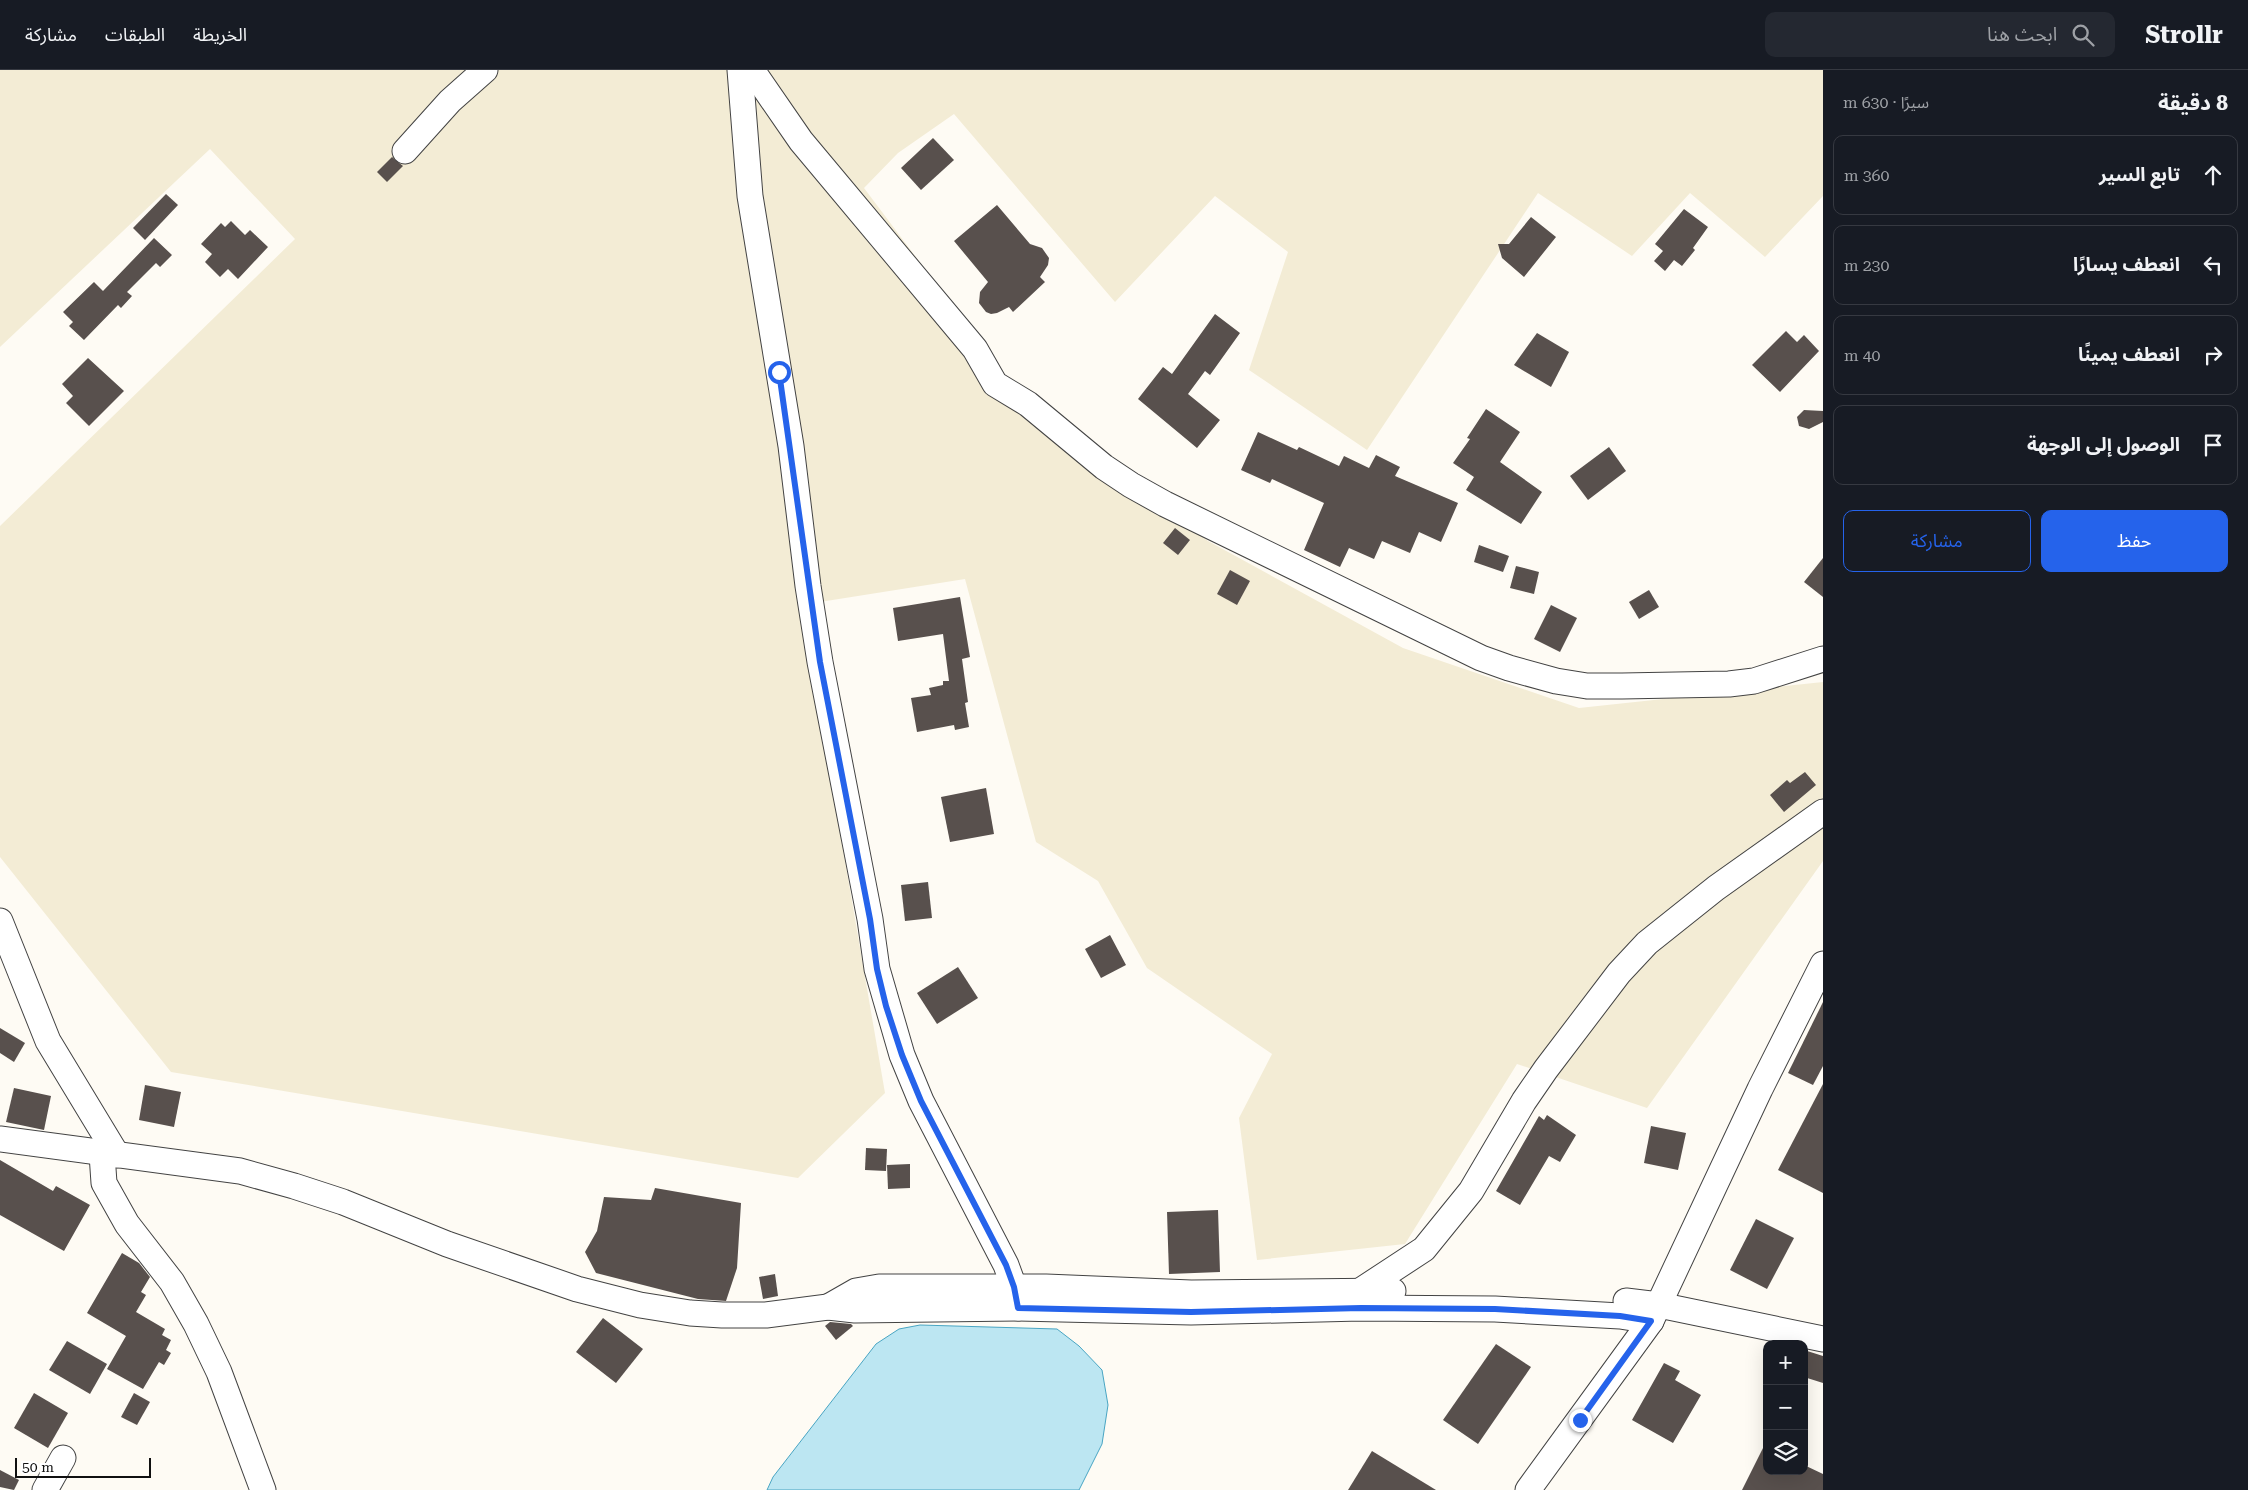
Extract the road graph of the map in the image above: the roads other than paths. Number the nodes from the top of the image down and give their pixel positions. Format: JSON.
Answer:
{"nodes":[{"id":1,"x":485,"y":70,"type":"edge"},
{"id":2,"x":740,"y":70,"type":"edge"},
{"id":3,"x":752,"y":70,"type":"edge"},
{"id":4,"x":405,"y":150,"type":"dead end"},
{"id":5,"x":1823,"y":659,"type":"edge"},
{"id":6,"x":1823,"y":812,"type":"edge"},
{"id":7,"x":0,"y":921,"type":"edge"},
{"id":8,"x":1823,"y":964,"type":"edge"},
{"id":9,"x":0,"y":1139,"type":"edge"},
{"id":10,"x":110,"y":1155,"type":"junction"},
{"id":11,"x":1360,"y":1290,"type":"junction"},
{"id":12,"x":1016,"y":1297,"type":"junction"},
{"id":13,"x":1191,"y":1303,"type":"junction"},
{"id":14,"x":1655,"y":1313,"type":"junction"},
{"id":15,"x":1823,"y":1339,"type":"edge"},
{"id":16,"x":63,"y":1458,"type":"dead end"},
{"id":17,"x":45,"y":1490,"type":"edge"},
{"id":18,"x":263,"y":1490,"type":"edge"},
{"id":19,"x":1528,"y":1490,"type":"edge"}],
"edges":[{"from":1,"to":4,"type":"street"},
{"from":2,"to":12,"type":"street"},
{"from":3,"to":5,"type":"street"},
{"from":6,"to":11,"type":"street"},
{"from":7,"to":10,"type":"street"},
{"from":8,"to":14,"type":"street"},
{"from":9,"to":10,"type":"street"},
{"from":10,"to":12,"type":"street"},
{"from":10,"to":18,"type":"street"},
{"from":11,"to":13,"type":"street"},
{"from":11,"to":14,"type":"street"},
{"from":12,"to":13,"type":"street"},
{"from":13,"to":14,"type":"street"},
{"from":14,"to":15,"type":"street"},
{"from":14,"to":19,"type":"street"},
{"from":16,"to":17,"type":"street"}]}
